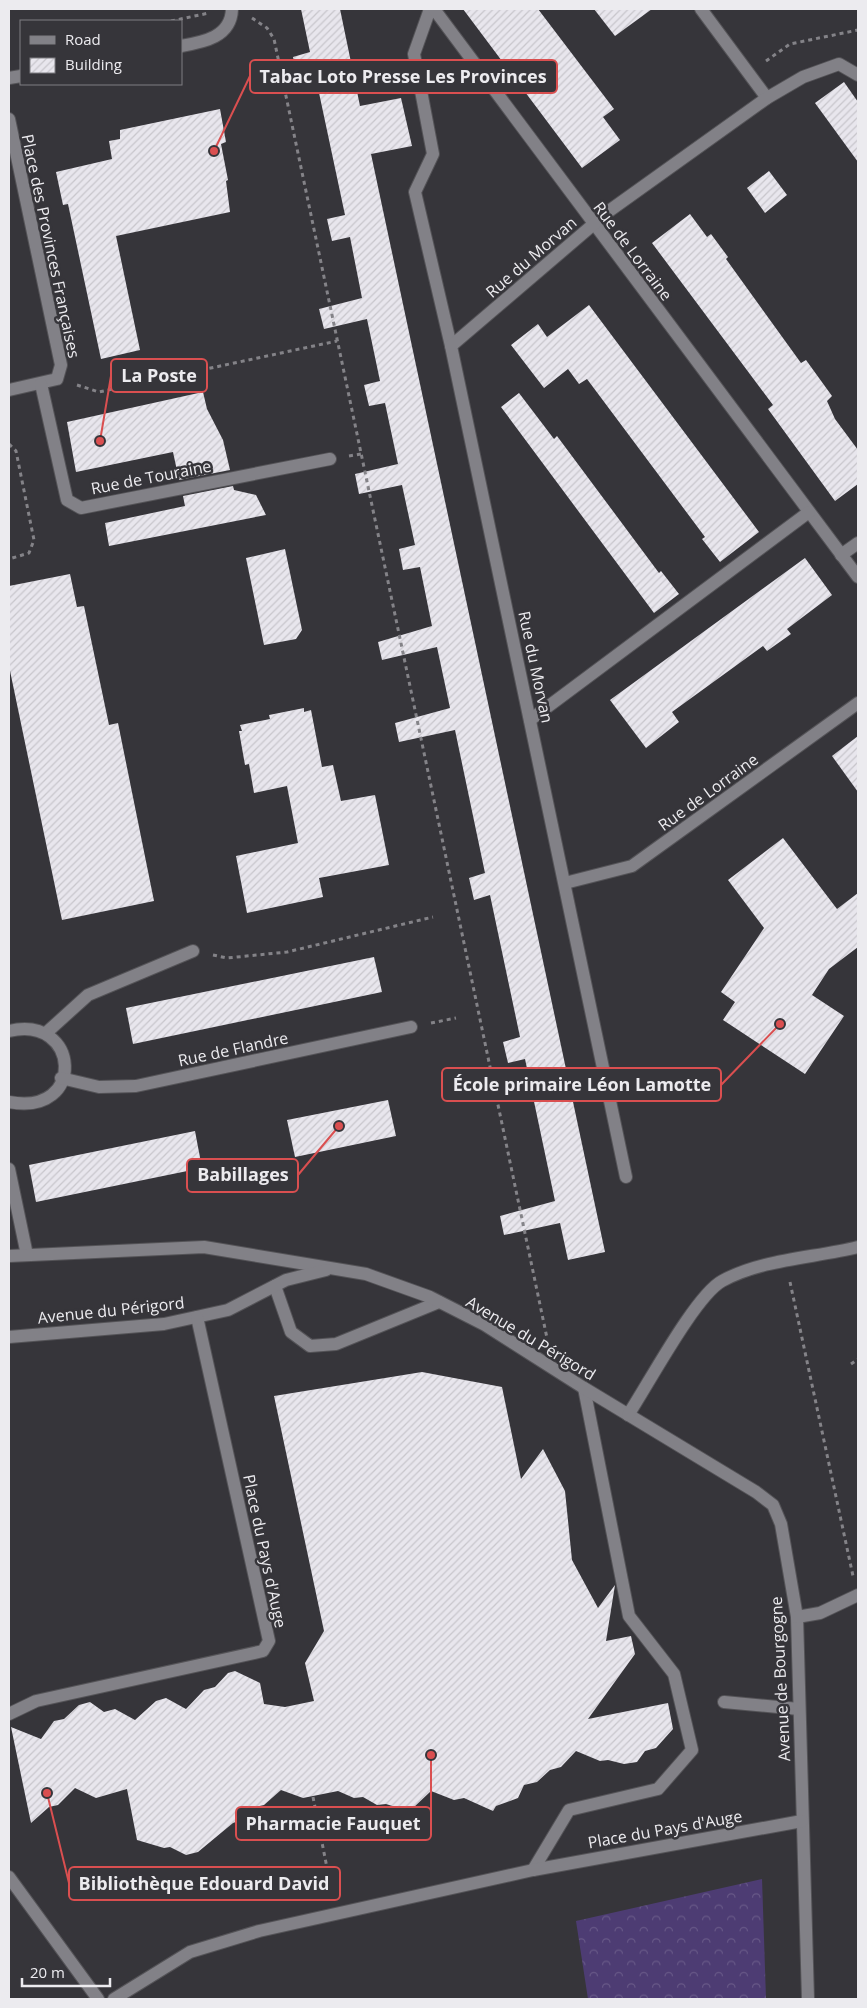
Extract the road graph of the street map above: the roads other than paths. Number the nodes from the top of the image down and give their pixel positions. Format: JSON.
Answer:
{"nodes":[{"id":1,"x":432,"y":9,"type":"edge"},
{"id":2,"x":701,"y":9,"type":"edge"},
{"id":3,"x":232,"y":11,"type":"edge"},
{"id":4,"x":182,"y":46,"type":"edge"},
{"id":5,"x":858,"y":75,"type":"edge"},
{"id":6,"x":767,"y":98,"type":"junction"},
{"id":7,"x":9,"y":119,"type":"edge"},
{"id":8,"x":593,"y":225,"type":"junction"},
{"id":9,"x":452,"y":346,"type":"junction"},
{"id":10,"x":41,"y":384,"type":"junction"},
{"id":11,"x":9,"y":390,"type":"edge"},
{"id":12,"x":330,"y":459,"type":"dead end"},
{"id":13,"x":809,"y":512,"type":"junction"},
{"id":14,"x":858,"y":543,"type":"edge"},
{"id":15,"x":841,"y":555,"type":"junction"},
{"id":16,"x":858,"y":578,"type":"edge"},
{"id":17,"x":858,"y":702,"type":"edge"},
{"id":18,"x":530,"y":720,"type":"junction"},
{"id":19,"x":565,"y":883,"type":"junction"},
{"id":20,"x":193,"y":951,"type":"road end"},
{"id":21,"x":411,"y":1028,"type":"dead end"},
{"id":22,"x":9,"y":1031,"type":"edge"},
{"id":23,"x":46,"y":1033,"type":"junction"},
{"id":24,"x":61,"y":1078,"type":"junction"},
{"id":25,"x":9,"y":1102,"type":"edge"},
{"id":26,"x":9,"y":1169,"type":"edge"},
{"id":27,"x":626,"y":1177,"type":"dead end"},
{"id":28,"x":858,"y":1247,"type":"edge"},
{"id":29,"x":27,"y":1255,"type":"junction"},
{"id":30,"x":9,"y":1256,"type":"edge"},
{"id":31,"x":328,"y":1269,"type":"junction"},
{"id":32,"x":275,"y":1286,"type":"junction"},
{"id":33,"x":439,"y":1302,"type":"junction"},
{"id":34,"x":197,"y":1317,"type":"junction"},
{"id":35,"x":9,"y":1337,"type":"edge"},
{"id":36,"x":584,"y":1388,"type":"junction"},
{"id":37,"x":628,"y":1415,"type":"junction"},
{"id":38,"x":858,"y":1595,"type":"edge"},
{"id":39,"x":796,"y":1617,"type":"junction"},
{"id":40,"x":724,"y":1702,"type":"dead end"},
{"id":41,"x":799,"y":1709,"type":"junction"},
{"id":42,"x":9,"y":1714,"type":"edge"},
{"id":43,"x":802,"y":1821,"type":"junction"},
{"id":44,"x":532,"y":1870,"type":"junction"},
{"id":45,"x":9,"y":1877,"type":"edge"},
{"id":46,"x":98,"y":1999,"type":"edge"},
{"id":47,"x":114,"y":1999,"type":"edge"},
{"id":48,"x":808,"y":1999,"type":"edge"}],
"edges":[{"from":1,"to":8,"type":"street","name":"Rue de Lorraine"},
{"from":1,"to":9,"type":"street"},
{"from":2,"to":6,"type":"street"},
{"from":3,"to":4,"type":"street"},
{"from":5,"to":6,"type":"street","name":"Rue du Morvan"},
{"from":6,"to":8,"type":"street","name":"Rue du Morvan"},
{"from":7,"to":10,"type":"street","name":"Place des Provinces Françaises"},
{"from":8,"to":9,"type":"street","name":"Rue du Morvan"},
{"from":8,"to":13,"type":"street","name":"Rue de Lorraine"},
{"from":9,"to":18,"type":"street","name":"Rue du Morvan"},
{"from":10,"to":11,"type":"street","name":"Place des Provinces Françaises"},
{"from":10,"to":12,"type":"street","name":"Rue de Touraine"},
{"from":13,"to":15,"type":"street","name":"Rue de Lorraine"},
{"from":13,"to":18,"type":"street"},
{"from":14,"to":15,"type":"street"},
{"from":15,"to":16,"type":"street","name":"Rue de Lorraine"},
{"from":17,"to":19,"type":"street","name":"Rue de Lorraine"},
{"from":18,"to":19,"type":"street","name":"Rue du Morvan"},
{"from":19,"to":27,"type":"street","name":"Rue du Morvan"},
{"from":20,"to":23,"type":"street"},
{"from":21,"to":24,"type":"street","name":"Rue de Flandre"},
{"from":22,"to":23,"type":"street"},
{"from":23,"to":24,"type":"street"},
{"from":24,"to":25,"type":"street"},
{"from":26,"to":29,"type":"street"},
{"from":28,"to":37,"type":"street"},
{"from":29,"to":30,"type":"street","name":"Avenue du Périgord"},
{"from":29,"to":31,"type":"street","name":"Avenue du Périgord"},
{"from":31,"to":32,"type":"street","name":"Avenue du Périgord"},
{"from":31,"to":33,"type":"street","name":"Avenue du Périgord"},
{"from":32,"to":33,"type":"street"},
{"from":32,"to":34,"type":"street","name":"Avenue du Périgord"},
{"from":33,"to":36,"type":"street","name":"Avenue du Périgord"},
{"from":34,"to":35,"type":"street","name":"Avenue du Périgord"},
{"from":34,"to":42,"type":"street","name":"Place du Pays d'Auge"},
{"from":36,"to":37,"type":"street","name":"Avenue du Périgord"},
{"from":36,"to":44,"type":"street"},
{"from":37,"to":39,"type":"street","name":"Avenue de Bourgogne"},
{"from":38,"to":39,"type":"street"},
{"from":39,"to":41,"type":"street","name":"Avenue de Bourgogne"},
{"from":40,"to":41,"type":"street"},
{"from":41,"to":43,"type":"street","name":"Avenue de Bourgogne"},
{"from":43,"to":44,"type":"street","name":"Place du Pays d'Auge"},
{"from":43,"to":48,"type":"street","name":"Avenue de Bourgogne"},
{"from":44,"to":47,"type":"street","name":"Place du Pays d'Auge"},
{"from":45,"to":46,"type":"street"}]}
